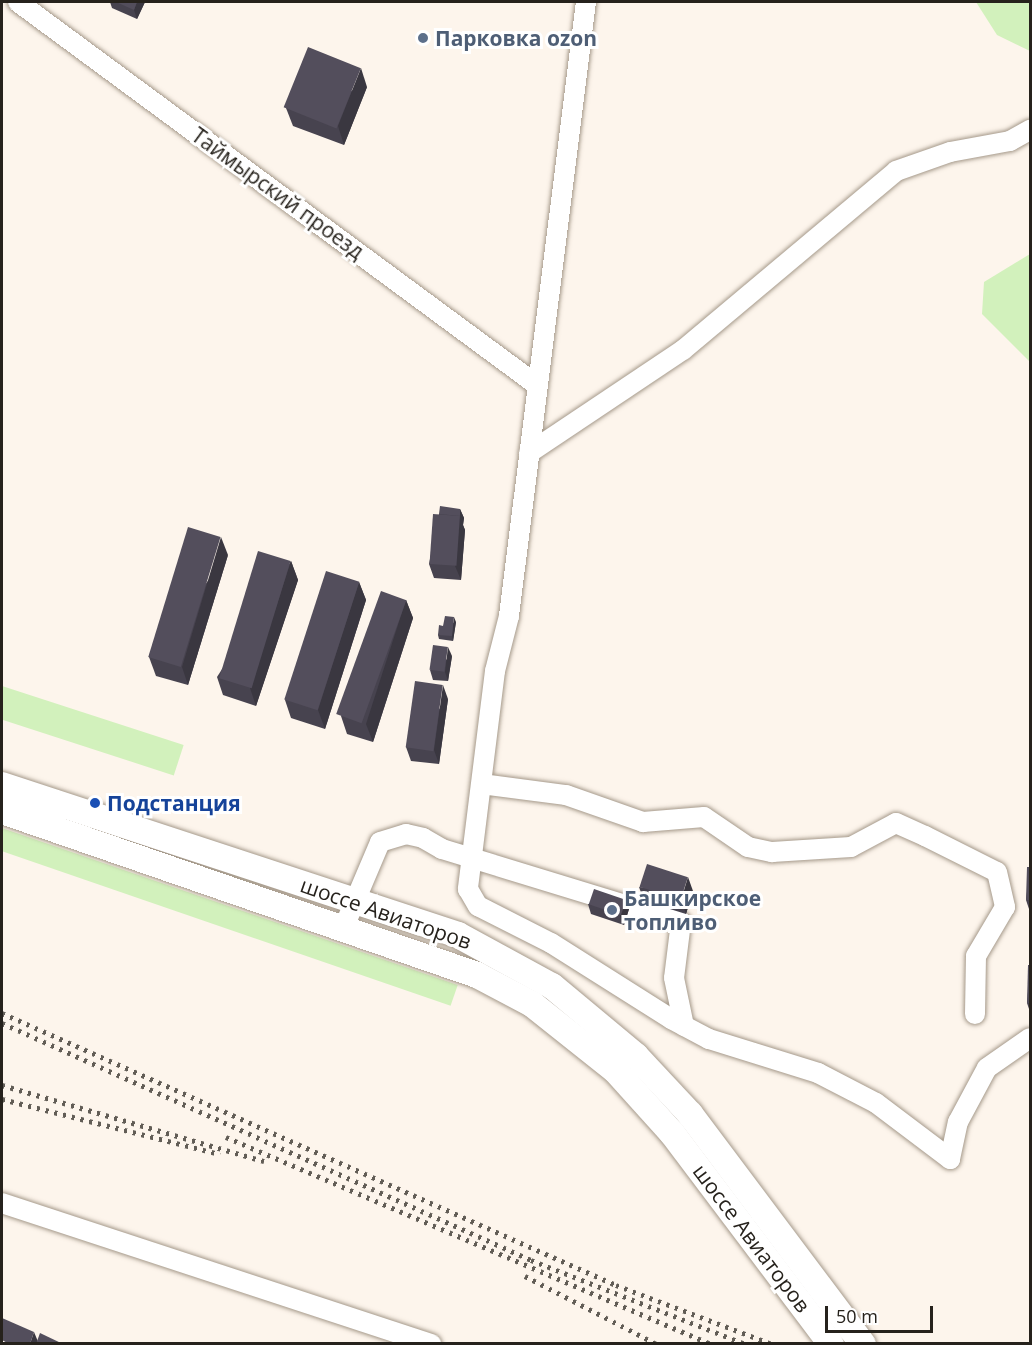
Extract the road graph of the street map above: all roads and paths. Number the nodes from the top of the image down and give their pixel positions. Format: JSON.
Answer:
{"nodes":[{"id":1,"x":18,"y":2,"type":"edge"},
{"id":2,"x":586,"y":2,"type":"edge"},
{"id":3,"x":1030,"y":130,"type":"edge"},
{"id":4,"x":537,"y":385,"type":"junction"},
{"id":5,"x":529,"y":453,"type":"junction"},
{"id":6,"x":2,"y":785,"type":"edge"},
{"id":7,"x":489,"y":785,"type":"dead end"},
{"id":8,"x":2,"y":811,"type":"edge"},
{"id":9,"x":473,"y":859,"type":"junction"},
{"id":10,"x":354,"y":900,"type":"junction"},
{"id":11,"x":344,"y":927,"type":"junction"},
{"id":12,"x":975,"y":1014,"type":"dead end"},
{"id":13,"x":684,"y":1026,"type":"junction"},
{"id":14,"x":1030,"y":1038,"type":"edge"},
{"id":15,"x":2,"y":1203,"type":"edge"},
{"id":16,"x":431,"y":1344,"type":"edge"},
{"id":17,"x":831,"y":1344,"type":"edge"},
{"id":18,"x":863,"y":1344,"type":"edge"}],
"edges":[{"from":1,"to":4,"type":"street","name":"Таймырский проезд"},
{"from":2,"to":4,"type":"street"},
{"from":3,"to":5,"type":"street"},
{"from":4,"to":5,"type":"street"},
{"from":5,"to":9,"type":"street"},
{"from":6,"to":10,"type":"main road","name":"шоссе Авиаторов"},
{"from":7,"to":12,"type":"street"},
{"from":8,"to":11,"type":"main road","name":"шоссе Авиаторов"},
{"from":9,"to":10,"type":"street"},
{"from":9,"to":13,"type":"street"},
{"from":9,"to":13,"type":"street"},
{"from":10,"to":11,"type":"street"},
{"from":10,"to":18,"type":"main road","name":"шоссе Авиаторов"},
{"from":11,"to":17,"type":"main road","name":"шоссе Авиаторов"},
{"from":13,"to":14,"type":"street"},
{"from":15,"to":16,"type":"street"}]}
